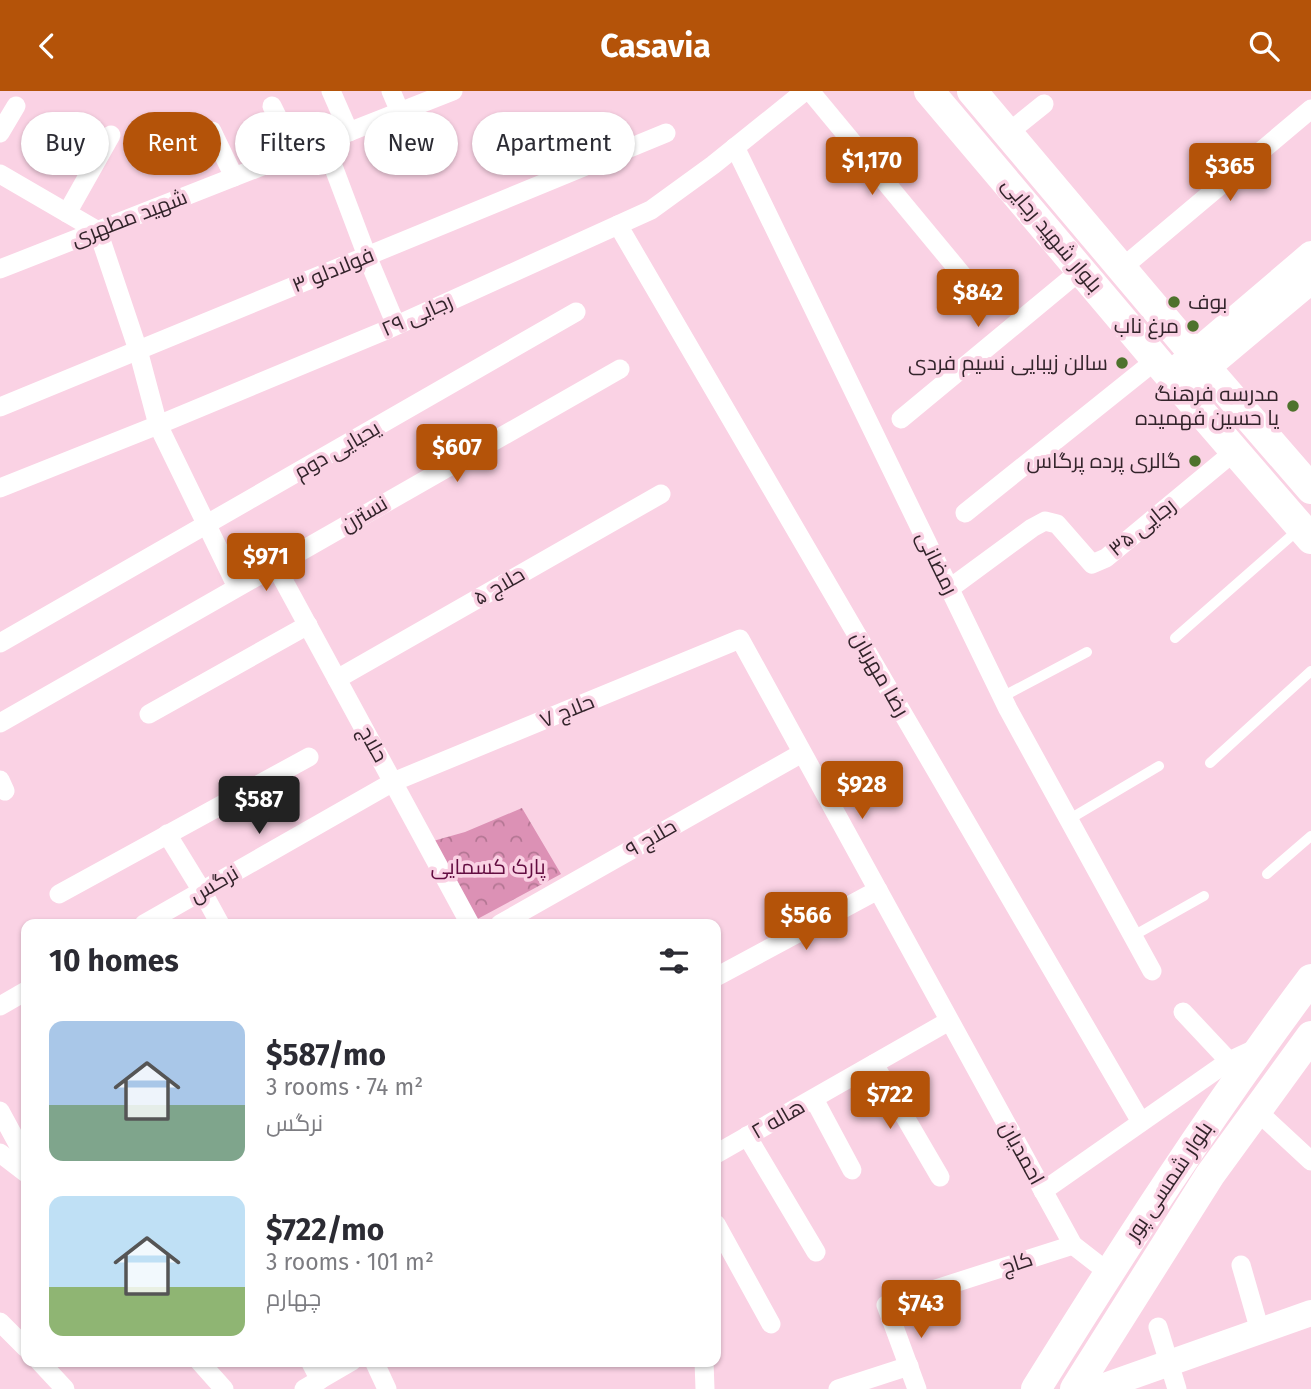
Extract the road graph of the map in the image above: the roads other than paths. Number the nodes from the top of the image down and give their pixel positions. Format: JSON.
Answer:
{"nodes":[{"id":1,"x":331,"y":91,"type":"edge"},
{"id":2,"x":391,"y":91,"type":"edge"},
{"id":3,"x":453,"y":91,"type":"edge"},
{"id":4,"x":805,"y":91,"type":"edge"},
{"id":5,"x":810,"y":91,"type":"edge"},
{"id":6,"x":929,"y":91,"type":"edge"},
{"id":7,"x":972,"y":91,"type":"edge"},
{"id":8,"x":1044,"y":104,"type":"dead end"},
{"id":9,"x":16,"y":106,"type":"dead end"},
{"id":10,"x":272,"y":106,"type":"dead end"},
{"id":11,"x":1311,"y":109,"type":"edge"},
{"id":12,"x":275,"y":112,"type":"edge"},
{"id":13,"x":340,"y":112,"type":"edge"},
{"id":14,"x":400,"y":112,"type":"joint"},
{"id":15,"x":0,"y":133,"type":"edge"},
{"id":16,"x":666,"y":133,"type":"dead end"},
{"id":17,"x":1008,"y":133,"type":"junction"},
{"id":18,"x":111,"y":135,"type":"dead end"},
{"id":19,"x":735,"y":147,"type":"junction"},
{"id":20,"x":221,"y":150,"type":"edge"},
{"id":21,"x":0,"y":174,"type":"edge"},
{"id":22,"x":239,"y":175,"type":"edge"},
{"id":23,"x":336,"y":175,"type":"edge"},
{"id":24,"x":234,"y":177,"type":"junction"},
{"id":25,"x":67,"y":213,"type":"junction"},
{"id":26,"x":618,"y":225,"type":"junction"},
{"id":27,"x":98,"y":231,"type":"junction"},
{"id":28,"x":1311,"y":254,"type":"edge"},
{"id":29,"x":367,"y":256,"type":"junction"},
{"id":30,"x":1122,"y":268,"type":"junction"},
{"id":31,"x":0,"y":269,"type":"edge"},
{"id":32,"x":1081,"y":270,"type":"junction"},
{"id":33,"x":964,"y":277,"type":"dead end"},
{"id":34,"x":1311,"y":281,"type":"edge"},
{"id":35,"x":576,"y":313,"type":"dead end"},
{"id":36,"x":396,"y":325,"type":"junction"},
{"id":37,"x":138,"y":350,"type":"junction"},
{"id":38,"x":1200,"y":361,"type":"junction"},
{"id":39,"x":620,"y":369,"type":"dead end"},
{"id":40,"x":1169,"y":375,"type":"junction"},
{"id":41,"x":0,"y":407,"type":"edge"},
{"id":42,"x":901,"y":419,"type":"dead end"},
{"id":43,"x":158,"y":425,"type":"junction"},
{"id":44,"x":1235,"y":451,"type":"junction"},
{"id":45,"x":0,"y":488,"type":"edge"},
{"id":46,"x":1311,"y":489,"type":"edge"},
{"id":47,"x":661,"y":493,"type":"dead end"},
{"id":48,"x":965,"y":513,"type":"dead end"},
{"id":49,"x":207,"y":525,"type":"junction"},
{"id":50,"x":1306,"y":533,"type":"edge"},
{"id":51,"x":275,"y":565,"type":"junction"},
{"id":52,"x":237,"y":587,"type":"junction"},
{"id":53,"x":950,"y":589,"type":"junction"},
{"id":54,"x":308,"y":625,"type":"junction"},
{"id":55,"x":1175,"y":638,"type":"dead end"},
{"id":56,"x":740,"y":639,"type":"joint"},
{"id":57,"x":0,"y":643,"type":"edge"},
{"id":58,"x":1087,"y":652,"type":"dead end"},
{"id":59,"x":1311,"y":671,"type":"edge"},
{"id":60,"x":337,"y":679,"type":"junction"},
{"id":61,"x":1002,"y":697,"type":"junction"},
{"id":62,"x":149,"y":715,"type":"dead end"},
{"id":63,"x":0,"y":723,"type":"edge"},
{"id":64,"x":802,"y":753,"type":"junction"},
{"id":65,"x":309,"y":757,"type":"dead end"},
{"id":66,"x":1210,"y":763,"type":"dead end"},
{"id":67,"x":1159,"y":766,"type":"dead end"},
{"id":68,"x":393,"y":782,"type":"junction"},
{"id":69,"x":1068,"y":820,"type":"junction"},
{"id":70,"x":167,"y":834,"type":"junction"},
{"id":71,"x":1311,"y":836,"type":"edge"},
{"id":72,"x":1267,"y":874,"type":"dead end"},
{"id":73,"x":877,"y":890,"type":"junction"},
{"id":74,"x":202,"y":891,"type":"junction"},
{"id":75,"x":59,"y":894,"type":"dead end"},
{"id":76,"x":1204,"y":896,"type":"dead end"},
{"id":77,"x":153,"y":919,"type":"edge"},
{"id":78,"x":217,"y":919,"type":"edge"},
{"id":79,"x":467,"y":919,"type":"edge"},
{"id":80,"x":509,"y":919,"type":"edge"},
{"id":81,"x":1133,"y":936,"type":"junction"},
{"id":82,"x":1152,"y":971,"type":"dead end"},
{"id":83,"x":721,"y":975,"type":"edge"},
{"id":84,"x":1311,"y":979,"type":"edge"},
{"id":85,"x":21,"y":994,"type":"edge"},
{"id":86,"x":0,"y":1006,"type":"edge"},
{"id":87,"x":1183,"y":1012,"type":"dead end"},
{"id":88,"x":949,"y":1021,"type":"junction"},
{"id":89,"x":1311,"y":1036,"type":"edge"},
{"id":90,"x":1260,"y":1047,"type":"junction"},
{"id":91,"x":1229,"y":1061,"type":"junction"},
{"id":92,"x":874,"y":1064,"type":"junction"},
{"id":93,"x":814,"y":1099,"type":"junction"},
{"id":94,"x":0,"y":1111,"type":"edge"},
{"id":95,"x":1257,"y":1111,"type":"junction"},
{"id":96,"x":1141,"y":1122,"type":"junction"},
{"id":97,"x":747,"y":1136,"type":"junction"},
{"id":98,"x":21,"y":1150,"type":"edge"},
{"id":99,"x":721,"y":1151,"type":"edge"},
{"id":100,"x":0,"y":1153,"type":"edge"},
{"id":101,"x":1311,"y":1161,"type":"edge"},
{"id":102,"x":21,"y":1169,"type":"edge"},
{"id":103,"x":852,"y":1170,"type":"dead end"},
{"id":104,"x":940,"y":1177,"type":"dead end"},
{"id":105,"x":1043,"y":1191,"type":"junction"},
{"id":106,"x":721,"y":1233,"type":"edge"},
{"id":107,"x":1073,"y":1245,"type":"junction"},
{"id":108,"x":816,"y":1252,"type":"dead end"},
{"id":109,"x":1241,"y":1265,"type":"dead end"},
{"id":110,"x":1108,"y":1273,"type":"junction"},
{"id":111,"x":1311,"y":1313,"type":"edge"},
{"id":112,"x":0,"y":1322,"type":"edge"},
{"id":113,"x":771,"y":1324,"type":"dead end"},
{"id":114,"x":1158,"y":1327,"type":"dead end"},
{"id":115,"x":1260,"y":1331,"type":"junction"},
{"id":116,"x":21,"y":1343,"type":"edge"},
{"id":117,"x":1168,"y":1363,"type":"junction"},
{"id":118,"x":909,"y":1366,"type":"junction"},
{"id":119,"x":45,"y":1367,"type":"edge"},
{"id":120,"x":204,"y":1367,"type":"edge"},
{"id":121,"x":342,"y":1367,"type":"edge"},
{"id":122,"x":377,"y":1367,"type":"edge"},
{"id":123,"x":704,"y":1367,"type":"edge"},
{"id":124,"x":312,"y":1384,"type":"edge"},
{"id":125,"x":65,"y":1389,"type":"edge"},
{"id":126,"x":224,"y":1389,"type":"edge"},
{"id":127,"x":387,"y":1389,"type":"edge"},
{"id":128,"x":705,"y":1389,"type":"edge"},
{"id":129,"x":838,"y":1389,"type":"edge"},
{"id":130,"x":917,"y":1389,"type":"edge"},
{"id":131,"x":1036,"y":1389,"type":"edge"},
{"id":132,"x":1075,"y":1389,"type":"edge"},
{"id":133,"x":1096,"y":1389,"type":"edge"},
{"id":134,"x":1177,"y":1389,"type":"edge"}],
"edges":[{"from":1,"to":13,"type":"street"},
{"from":2,"to":14,"type":"street"},
{"from":3,"to":14,"type":"street","name":"شهید مطهری"},
{"from":4,"to":19,"type":"street","name":"رجایی ۲۹"},
{"from":5,"to":33,"type":"street"},
{"from":6,"to":32,"type":"main road","name":"بلوار شهید رجایی"},
{"from":7,"to":17,"type":"main road","name":"بلوار شهید رجایی"},
{"from":8,"to":17,"type":"street"},
{"from":9,"to":15,"type":"street"},
{"from":10,"to":12,"type":"street"},
{"from":11,"to":30,"type":"street"},
{"from":16,"to":29,"type":"street","name":"فولادلو ۳"},
{"from":17,"to":30,"type":"main road","name":"بلوار شهید رجایی"},
{"from":18,"to":25,"type":"street"},
{"from":19,"to":26,"type":"street","name":"رجایی ۲۹"},
{"from":19,"to":53,"type":"street","name":"رمضانی"},
{"from":20,"to":24,"type":"street"},
{"from":21,"to":25,"type":"street"},
{"from":22,"to":24,"type":"street","name":"شهید مطهری"},
{"from":23,"to":29,"type":"street"},
{"from":24,"to":27,"type":"street","name":"شهید مطهری"},
{"from":25,"to":27,"type":"street"},
{"from":26,"to":36,"type":"street","name":"رجایی ۲۹"},
{"from":26,"to":96,"type":"street","name":"رضا مهربان"},
{"from":27,"to":31,"type":"street","name":"شهید مطهری"},
{"from":27,"to":37,"type":"street"},
{"from":28,"to":38,"type":"street"},
{"from":29,"to":36,"type":"street"},
{"from":29,"to":37,"type":"street","name":"فولادلو ۳"},
{"from":30,"to":38,"type":"main road","name":"بلوار شهید رجایی"},
{"from":32,"to":40,"type":"main road","name":"بلوار شهید رجایی"},
{"from":32,"to":42,"type":"street"},
{"from":34,"to":38,"type":"street"},
{"from":35,"to":49,"type":"street","name":"یحیایی دوم"},
{"from":36,"to":43,"type":"street","name":"رجایی ۲۹"},
{"from":37,"to":41,"type":"street","name":"فولادلو ۳"},
{"from":37,"to":43,"type":"street"},
{"from":38,"to":40,"type":"street"},
{"from":38,"to":46,"type":"main road","name":"بلوار شهید رجایی"},
{"from":39,"to":51,"type":"street","name":"نسترن"},
{"from":40,"to":44,"type":"main road","name":"بلوار شهید رجایی"},
{"from":40,"to":48,"type":"street"},
{"from":43,"to":45,"type":"street","name":"رجایی ۲۹"},
{"from":43,"to":49,"type":"street"},
{"from":44,"to":50,"type":"main road","name":"بلوار شهید رجایی"},
{"from":44,"to":53,"type":"street","name":"رجایی ۳۵"},
{"from":47,"to":60,"type":"street","name":"حلاج ۵"},
{"from":49,"to":52,"type":"street"},
{"from":49,"to":57,"type":"street","name":"یحیایی دوم"},
{"from":50,"to":55,"type":"lane"},
{"from":51,"to":52,"type":"street","name":"نسترن"},
{"from":51,"to":54,"type":"street","name":"حلاج"},
{"from":52,"to":63,"type":"street","name":"نسترن"},
{"from":53,"to":61,"type":"street","name":"رمضانی"},
{"from":54,"to":60,"type":"street","name":"حلاج"},
{"from":54,"to":62,"type":"street"},
{"from":56,"to":64,"type":"street","name":"احمدیان"},
{"from":56,"to":68,"type":"street","name":"حلاج ۷"},
{"from":58,"to":61,"type":"lane"},
{"from":59,"to":66,"type":"lane"},
{"from":60,"to":68,"type":"street","name":"حلاج"},
{"from":61,"to":69,"type":"street","name":"رمضانی"},
{"from":64,"to":73,"type":"street","name":"احمدیان"},
{"from":64,"to":80,"type":"street","name":"حلاج ۹"},
{"from":65,"to":70,"type":"street"},
{"from":67,"to":69,"type":"lane"},
{"from":68,"to":74,"type":"street","name":"نرگس"},
{"from":68,"to":79,"type":"street","name":"حلاج"},
{"from":69,"to":81,"type":"street","name":"رمضانی"},
{"from":70,"to":74,"type":"street"},
{"from":70,"to":75,"type":"street"},
{"from":71,"to":72,"type":"lane"},
{"from":73,"to":83,"type":"street"},
{"from":73,"to":88,"type":"street","name":"احمدیان"},
{"from":74,"to":77,"type":"street","name":"نرگس"},
{"from":74,"to":78,"type":"street"},
{"from":76,"to":81,"type":"lane"},
{"from":81,"to":82,"type":"street","name":"رمضانی"},
{"from":84,"to":90,"type":"main road","name":"بلوار شمسی پور"},
{"from":85,"to":86,"type":"street"},
{"from":87,"to":91,"type":"street"},
{"from":88,"to":92,"type":"street","name":"هاله ۲"},
{"from":88,"to":105,"type":"street","name":"احمدیان"},
{"from":89,"to":95,"type":"main road","name":"بلوار شمسی پور"},
{"from":90,"to":91,"type":"street"},
{"from":90,"to":110,"type":"main road","name":"بلوار شمسی پور"},
{"from":91,"to":96,"type":"street"},
{"from":92,"to":93,"type":"street","name":"هاله ۲"},
{"from":92,"to":104,"type":"street"},
{"from":93,"to":97,"type":"street","name":"هاله ۲"},
{"from":93,"to":103,"type":"street"},
{"from":94,"to":98,"type":"street"},
{"from":95,"to":101,"type":"street"},
{"from":95,"to":132,"type":"main road","name":"بلوار شمسی پور"},
{"from":96,"to":105,"type":"street"},
{"from":97,"to":99,"type":"street","name":"هاله ۲"},
{"from":97,"to":108,"type":"street"},
{"from":100,"to":102,"type":"street"},
{"from":105,"to":107,"type":"street","name":"احمدیان"},
{"from":106,"to":113,"type":"street"},
{"from":107,"to":110,"type":"street","name":"احمدیان"},
{"from":107,"to":118,"type":"street","name":"کاج"},
{"from":109,"to":115,"type":"street"},
{"from":110,"to":131,"type":"main road","name":"بلوار شمسی پور"},
{"from":111,"to":115,"type":"street"},
{"from":112,"to":116,"type":"street"},
{"from":114,"to":117,"type":"street"},
{"from":115,"to":117,"type":"street"},
{"from":117,"to":133,"type":"street"},
{"from":117,"to":134,"type":"street"},
{"from":118,"to":129,"type":"street"},
{"from":118,"to":130,"type":"street","name":"کاج"},
{"from":119,"to":125,"type":"street"},
{"from":120,"to":126,"type":"street"},
{"from":121,"to":124,"type":"street"},
{"from":122,"to":127,"type":"street"},
{"from":123,"to":128,"type":"street"}]}
